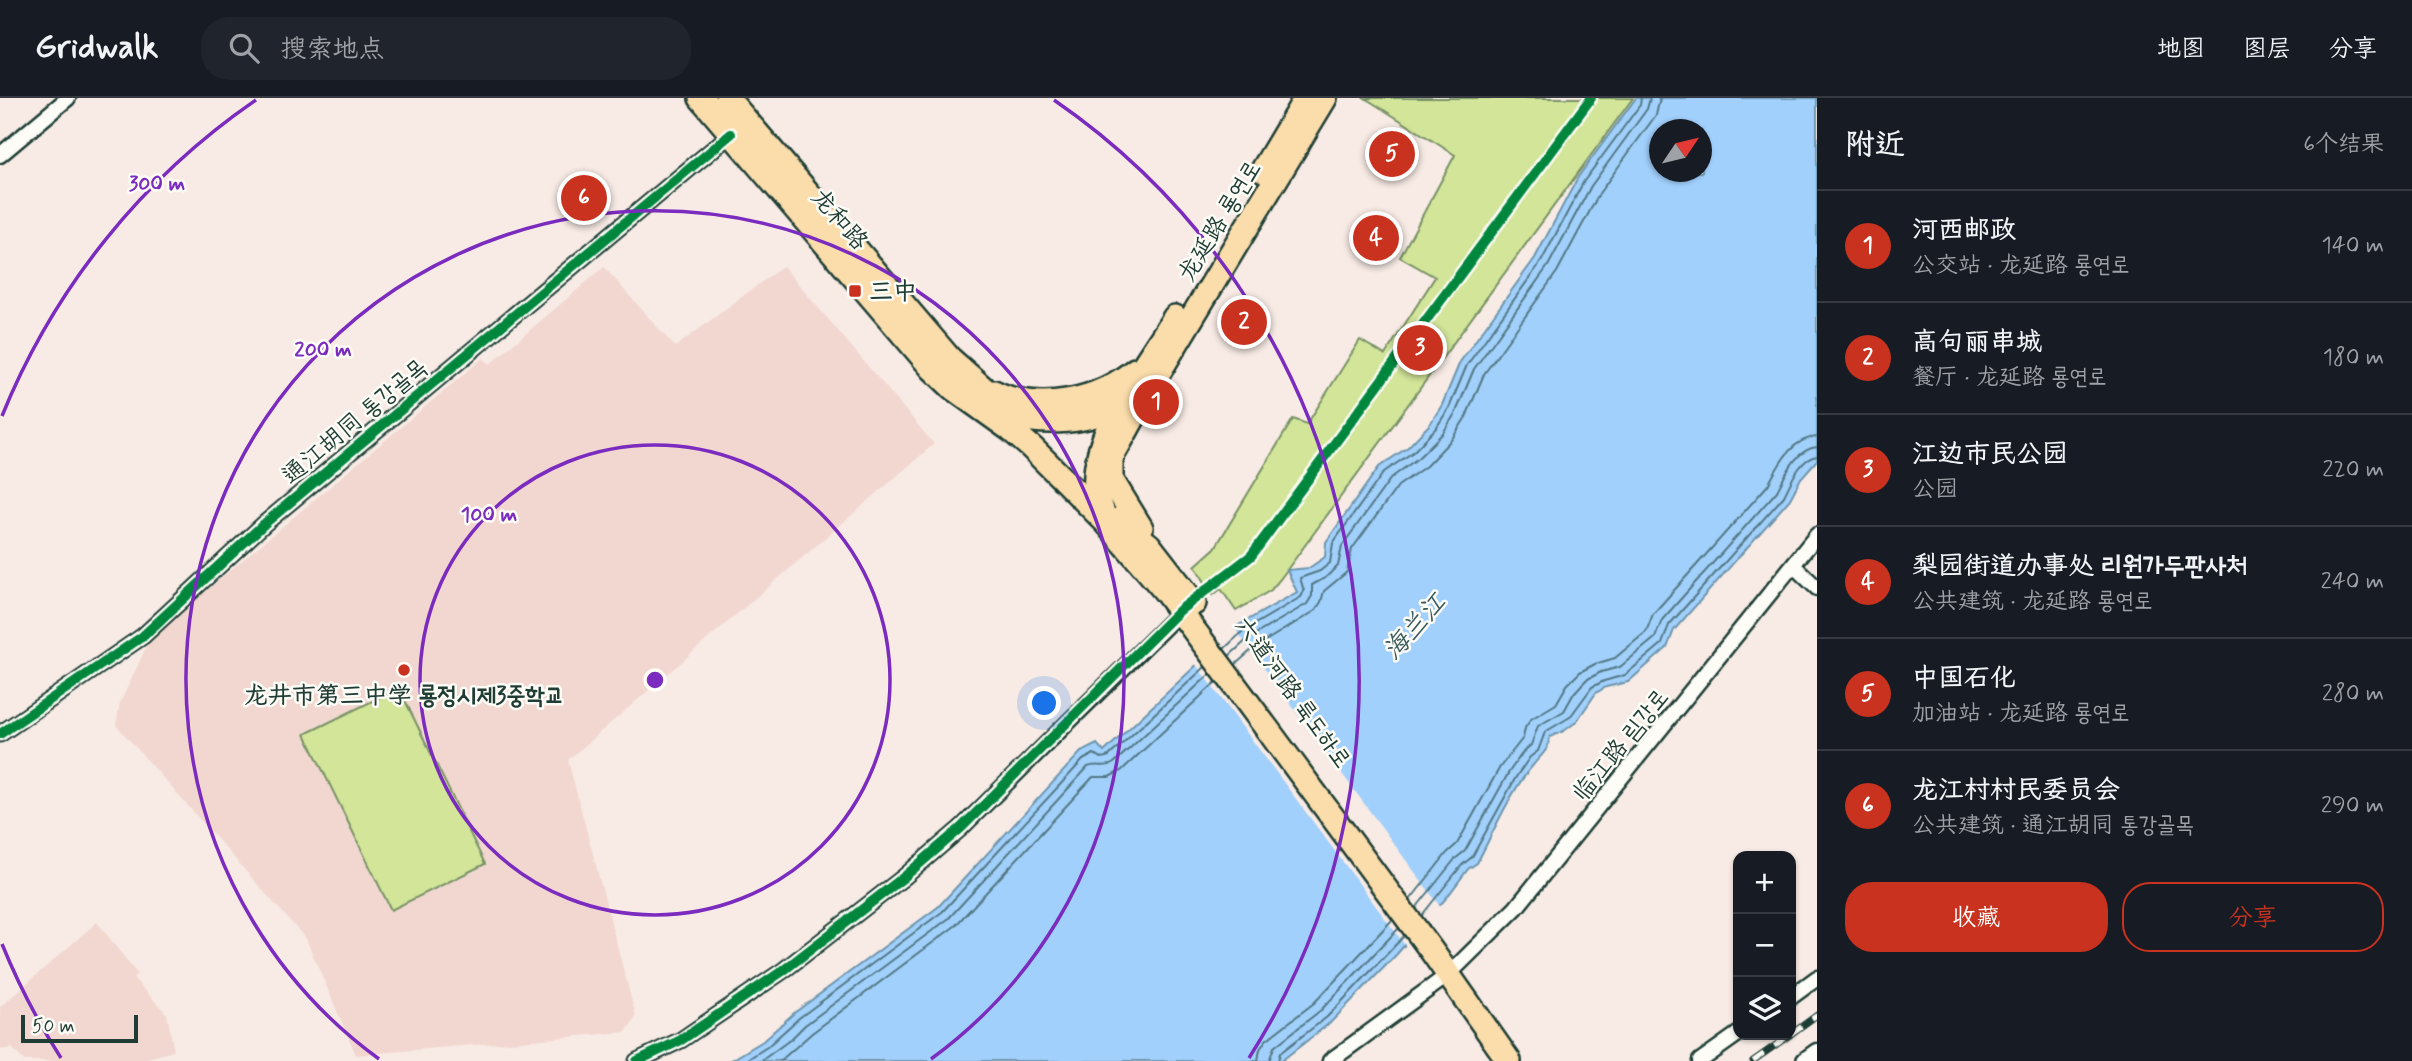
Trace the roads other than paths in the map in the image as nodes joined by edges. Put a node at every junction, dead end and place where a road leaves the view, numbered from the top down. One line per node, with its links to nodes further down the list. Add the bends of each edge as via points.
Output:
1 (68, 98): 7 (street)
2 (701, 98): 6 (highway, 龙和路)
3 (727, 98): 9 (highway, 龙和路, via 950,358)
4 (1306, 98): 8 (highway, 龙延路 룡연로, via 1166,332)
5 (1325, 98): 8 (highway, 龙延路 룡연로)
6 (731, 134): 9 (highway, 龙和路, via 917,352 943,379); 19 (street, 通江胡同 통강골목, via 264,524 143,636)
7 (0, 155)
8 (1152, 366): 9 (highway, 龙延路 룡연로, via 1098,393 1069,401); 10 (highway, 龙延路 룡연로, via 1145,386); 15 (highway, 龙延路 룡연로, via 1110,470 1114,487)
9 (975, 394): 11 (highway, 龙延路 룡연로); 13 (highway, 六道河路 륙도하로)
10 (1119, 405): 11 (highway, 龙延路 룡연로, via 1063,421); 12 (highway, via 1097,462)
11 (1017, 418): 12 (highway, 六道河路 륙도하로)
12 (1096, 491): 13 (highway); 15 (highway, 六道河路 륙도하로)
13 (1106, 522): 18 (highway, 六道河路 륙도하로)
14 (1817, 535): 16 (street, 临江路 림강로)
15 (1149, 545): 18 (highway, 六道河路 륙도하로)
16 (1794, 565): 17 (street); 20 (street, 临江路 림강로, via 1543,878)
17 (1817, 588)
18 (1192, 614): 20 (highway, 六道河路 륙도하로); 25 (street, via 904,877 784,970 681,1040)
19 (0, 734)
20 (1454, 970): 26 (street, 临江路 림강로); 27 (highway, 六道河路 륙도하로); 28 (highway, 六道河路 륙도하로)
21 (1817, 978): 22 (street)
22 (1796, 993)
23 (1733, 1038): 29 (street)
24 (1817, 1053): 30 (street)
25 (637, 1061)
26 (1330, 1061)
27 (1509, 1061)
28 (1528, 1061)
29 (1700, 1061)
30 (1806, 1061)

